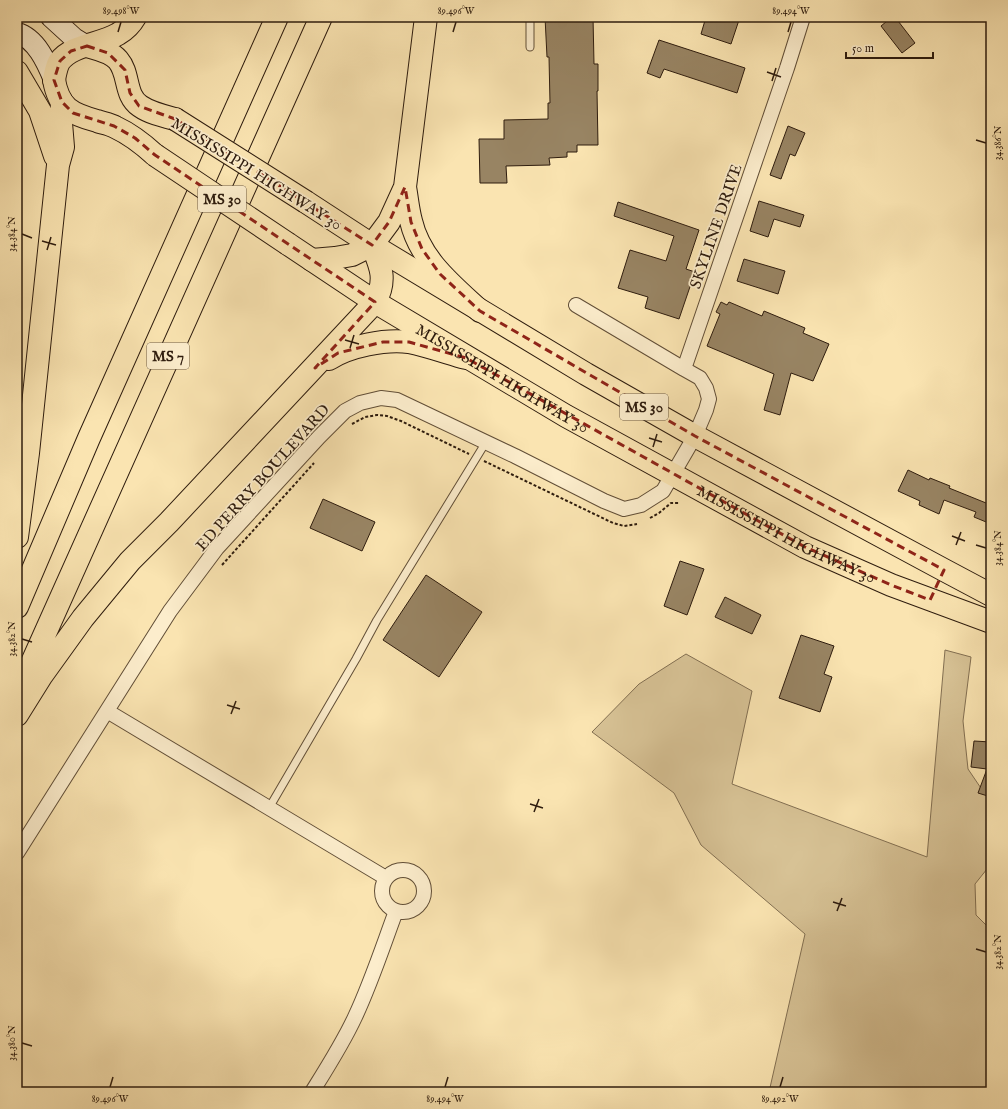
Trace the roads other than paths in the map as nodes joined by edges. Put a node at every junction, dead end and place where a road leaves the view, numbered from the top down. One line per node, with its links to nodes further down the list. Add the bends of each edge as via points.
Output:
1 (51, 17): 10 (main road)
2 (123, 17): 10 (main road)
3 (135, 17): 10 (main road, via 131,24 117,35)
4 (277, 17): 32 (main road, MS 7, via 92,431)
5 (321, 17): 34 (main road, MS 7)
6 (426, 17): 16 (main road)
7 (530, 17): 11 (lane)
8 (803, 17): 24 (street, SKYLINE DRIVE)
9 (17, 33): 13 (main road, via 32,42 47,63)
10 (80, 42): 13 (main road, via 60,60); 17 (main road, MISSISSIPPI HIGHWAY 30 / MS 30, bridge, via 117,59 125,70 130,93 139,106 175,119)
11 (530, 47)
12 (17, 72): 15 (main road, via 40,111)
13 (54, 80): 14 (main road, MISSISSIPPI HIGHWAY 30 / MS 30, via 56,92)
14 (62, 102): 15 (main road, via 63,147); 18 (main road, MISSISSIPPI HIGHWAY 30 / MS 30, bridge, via 72,113 114,126 135,138 155,155)
15 (58, 165): 28 (main road)
16 (405, 187): 17 (main road, via 389,222); 21 (main road, via 411,222 422,249 440,274)
17 (372, 245): 18 (main road, via 352,255); 19 (main road, via 381,267 383,281); 21 (main road, MISSISSIPPI HIGHWAY 30 / MS 30)
18 (312, 260): 19 (main road, MISSISSIPPI HIGHWAY 30 / MS 30)
19 (375, 302): 22 (main road, MISSISSIPPI HIGHWAY 30 / MS 30); 23 (main road)
20 (576, 305): 24 (street)
21 (480, 311): 25 (main road, MISSISSIPPI HIGHWAY 30 / MS 30)
22 (466, 358): 23 (main road, via 409,342 383,342 338,353); 27 (main road, MISSISSIPPI HIGHWAY 30 / MS 30)
23 (315, 368): 36 (main road, via 130,561 83,618)
24 (684, 368): 25 (street, via 700,378 709,399)
25 (695, 436): 27 (street, ED PERRY BOULEVARD); 29 (main road, MISSISSIPPI HIGHWAY 30 / MS 30)
26 (486, 442): 27 (street, ED PERRY BOULEVARD, via 624,509 641,505 663,491); 35 (street, ED PERRY BOULEVARD, via 397,400 381,398 360,403 345,411 217,548 170,611); 37 (lane, via 378,620)
27 (673, 476): 31 (main road, MISSISSIPPI HIGHWAY 30 / MS 30, via 805,547)
28 (17, 537)
29 (944, 570): 30 (main road, MISSISSIPPI HIGHWAY 30 / MS 30); 31 (main road)
30 (991, 595)
31 (930, 600): 33 (main road, MISSISSIPPI HIGHWAY 30 / MS 30)
32 (17, 607)
33 (991, 622)
34 (17, 696)
35 (107, 711): 37 (street); 38 (street, ED PERRY BOULEVARD)
36 (17, 715)
37 (269, 808): 39 (street)
38 (19, 858)
39 (386, 878): 40 (street, via 382,897 385,903); 40 (street, via 398,870 406,870 413,872 422,882 424,890 420,903 409,911)
40 (396, 911): 41 (street, via 355,1018)
41 (312, 1092)

